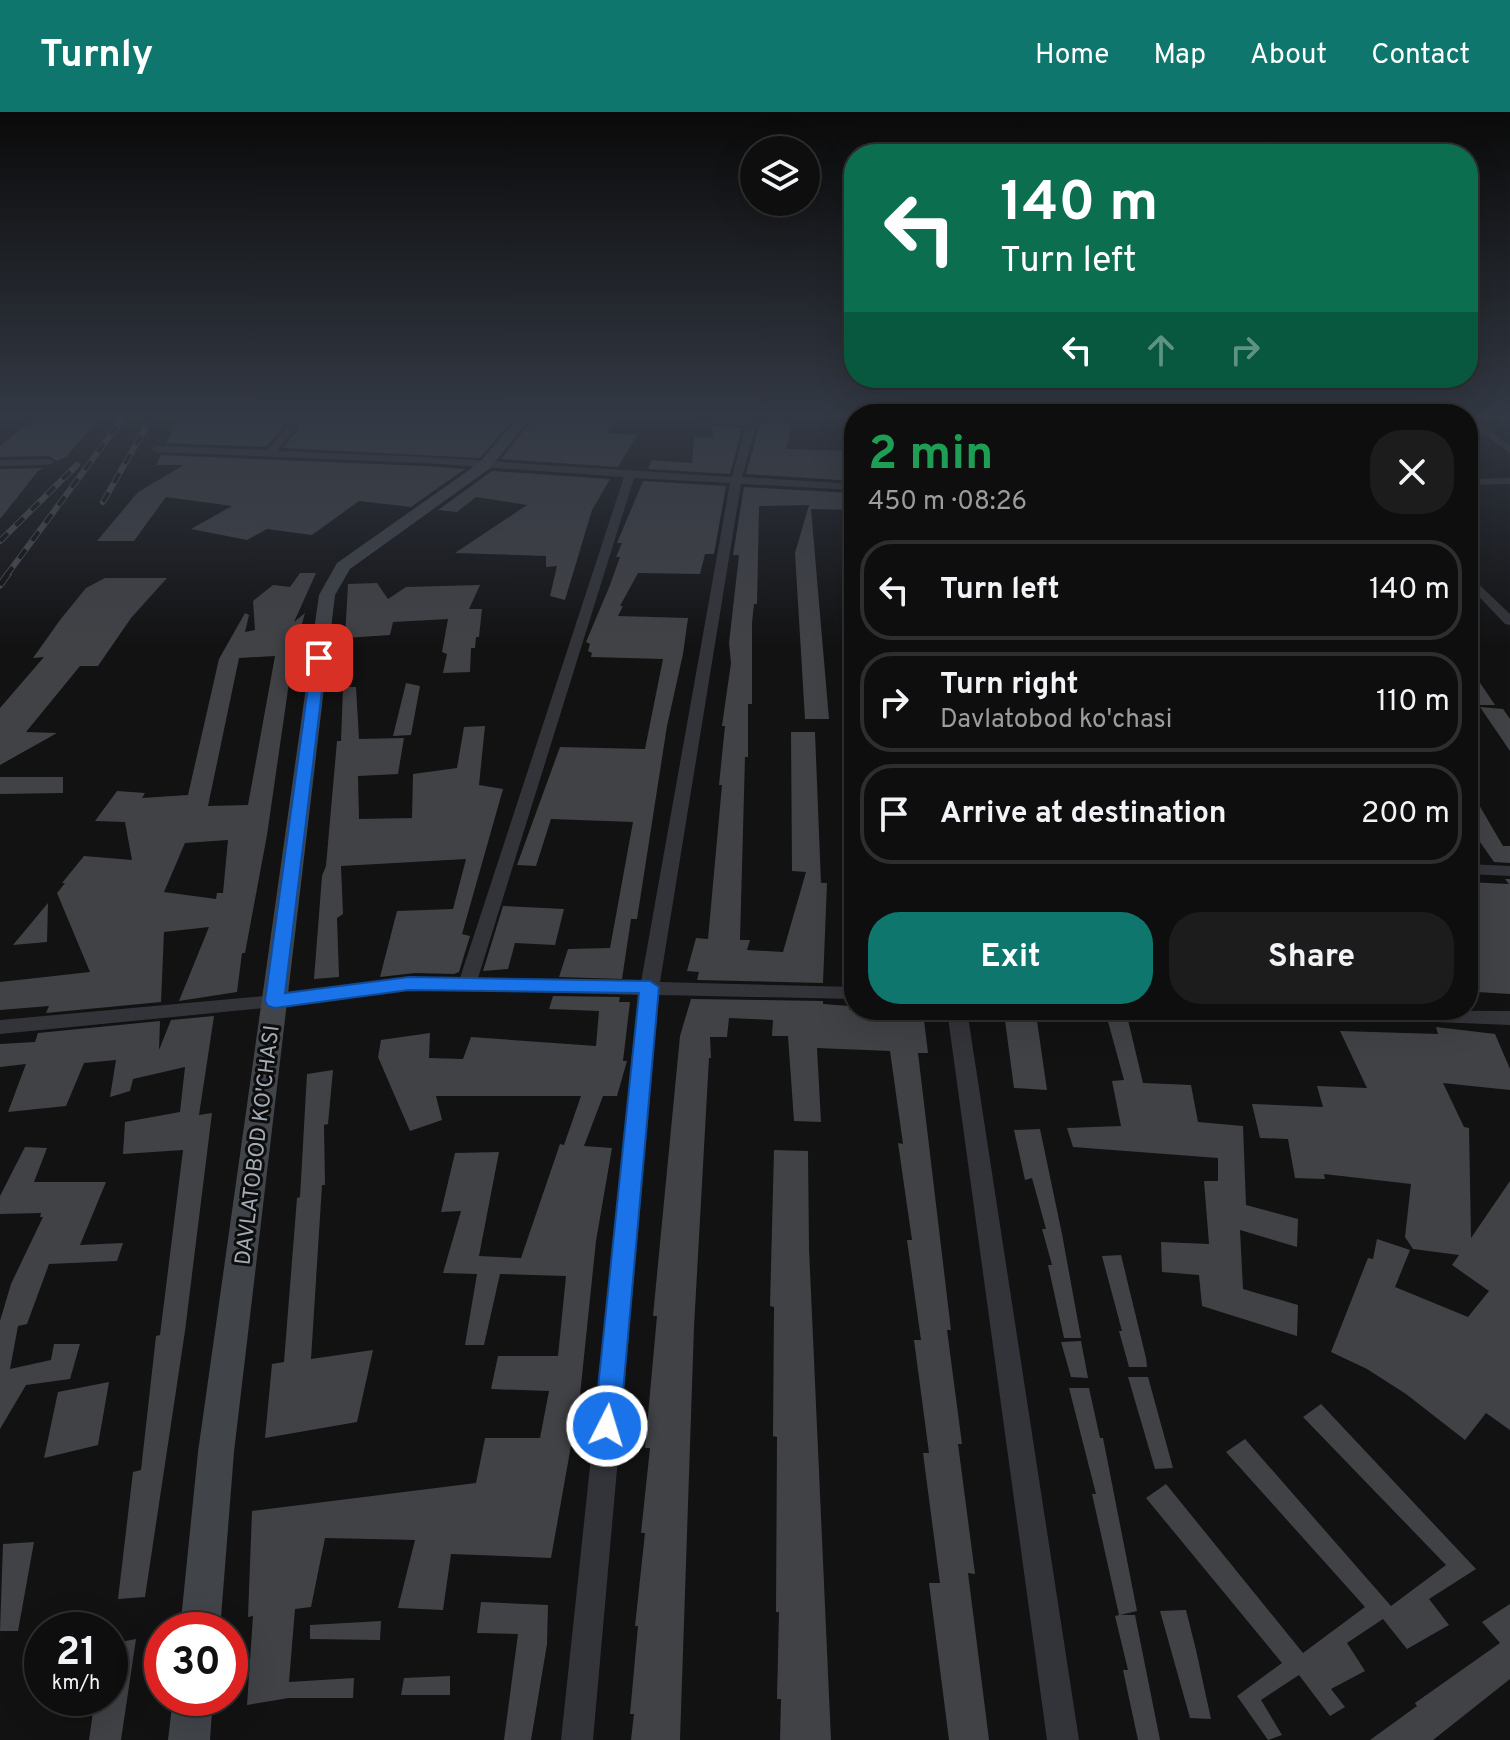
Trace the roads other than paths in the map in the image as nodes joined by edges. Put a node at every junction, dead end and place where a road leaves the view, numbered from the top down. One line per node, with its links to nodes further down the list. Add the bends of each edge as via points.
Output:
1 (445, 494): 11 (street, DAVLATOBOD KO'CHASI, via 343,566 327,595)
2 (624, 494): 8 (street)
3 (734, 494): 9 (street)
4 (1478, 589): 5 (street)
5 (1510, 621)
6 (1478, 869): 7 (street)
7 (1510, 871)
8 (467, 984): 9 (street); 11 (street, via 409,983)
9 (650, 987): 10 (street); 19 (street)
10 (844, 993)
11 (275, 1001): 15 (street); 16 (street, DAVLATOBOD KO'CHASI, via 216,1452)
12 (1478, 1017): 13 (street)
13 (1510, 1018)
14 (958, 1020): 20 (street)
15 (0, 1027)
16 (202, 1612)
17 (191, 1716): 18 (street)
18 (189, 1740)
19 (577, 1740)
20 (1063, 1740)

